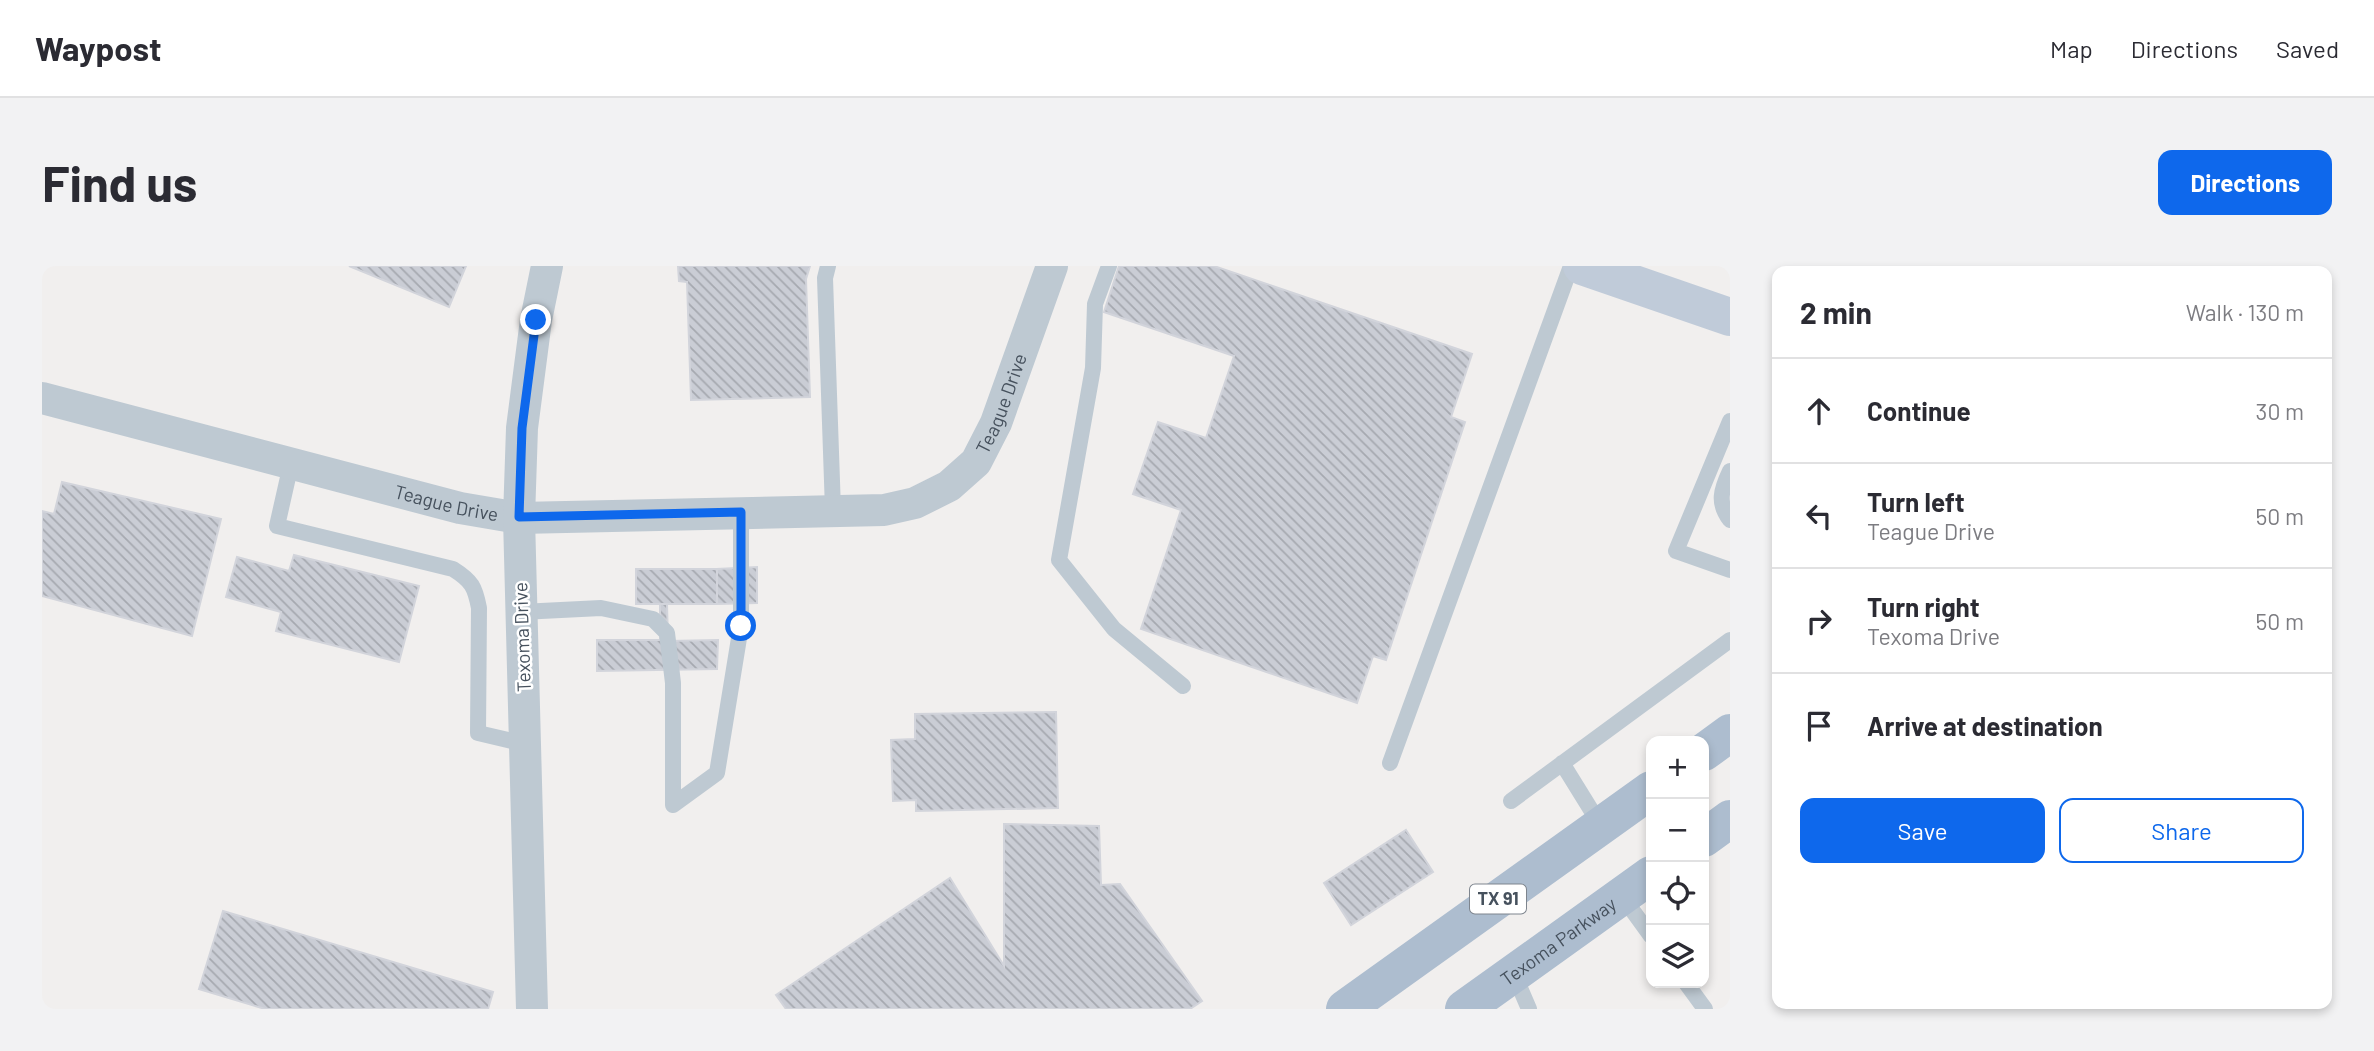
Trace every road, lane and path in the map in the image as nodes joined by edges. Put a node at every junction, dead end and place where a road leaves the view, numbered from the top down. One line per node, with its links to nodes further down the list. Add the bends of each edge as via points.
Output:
1 (547, 266): 14 (street, Texoma Drive, via 522,428)
2 (828, 266): 12 (lane)
3 (1052, 266): 12 (street, Teague Drive, via 996,423 976,462 949,486 915,503 884,510)
4 (1109, 266): 19 (lane, via 1094,304 1093,368 1059,560 1114,629)
5 (1571, 266): 23 (lane)
6 (1582, 266): 7 (main road)
7 (1730, 317)
8 (42, 398): 10 (street, Teague Drive)
9 (1730, 421): 16 (lane, via 1676,551)
10 (291, 464): 14 (street, Teague Drive, via 460,508); 21 (lane, via 277,526 453,569 466,578 475,589 479,608 478,733)
11 (1730, 471): 15 (lane, via 1720,498)
12 (833, 510): 13 (street, Teague Drive)
13 (741, 512): 14 (street, Teague Drive); 17 (lane, via 741,626 717,774 673,805 673,683 667,633 653,619 601,608)
14 (519, 517): 17 (street, Texoma Drive)
15 (1730, 520)
16 (1730, 570)
17 (521, 612): 21 (street, Texoma Drive)
18 (1730, 640): 24 (lane)
19 (1183, 686)
20 (1730, 733): 22 (main road)
21 (525, 744): 35 (street, Texoma Drive)
22 (1709, 748)
23 (1390, 763)
24 (1562, 763): 26 (lane); 28 (lane)
25 (1646, 794): 28 (main road, TX 91)
26 (1511, 801)
27 (1730, 819): 29 (main road)
28 (1601, 826): 36 (main road, TX 91)
29 (1709, 834)
30 (1637, 886): 31 (lane); 32 (main road, Texoma Parkway)
31 (1648, 925)
32 (1514, 974): 37 (main road, Texoma Parkway); 38 (lane)
33 (1689, 988): 34 (lane)
34 (1701, 1008)
35 (532, 1009)
36 (1345, 1009)
37 (1464, 1009)
38 (1529, 1009)

